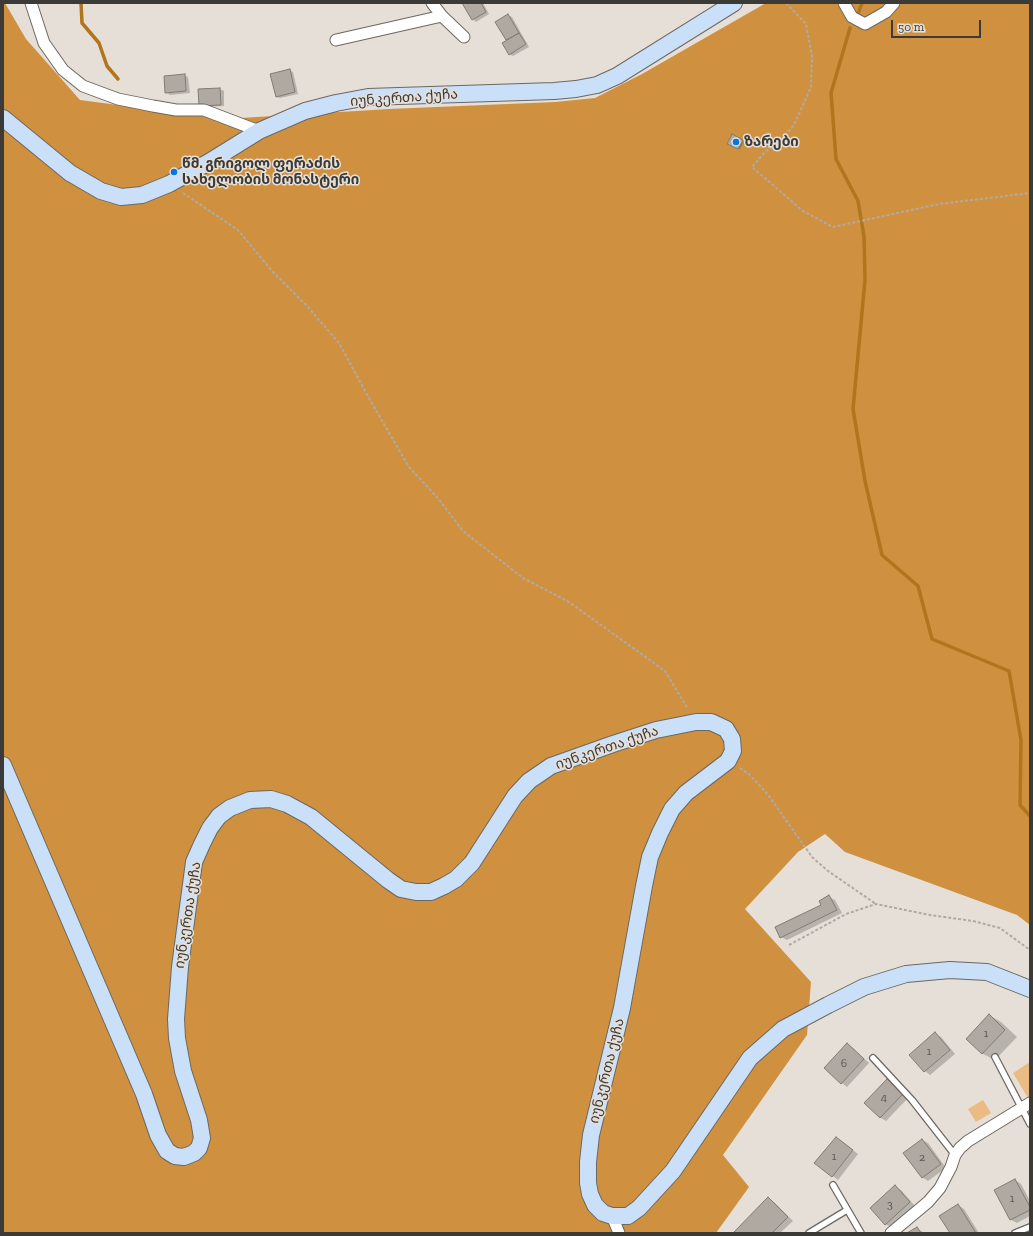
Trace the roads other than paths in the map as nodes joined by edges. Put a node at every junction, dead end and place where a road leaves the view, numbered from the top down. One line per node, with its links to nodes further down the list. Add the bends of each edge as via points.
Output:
1 (31, 3): 10 (street, via 44,43 63,70 83,86 118,99 153,106 176,110 204,110)
2 (432, 3): 6 (street)
3 (734, 3): 10 (main road, იუნკერთა ქუჩა, via 617,76 597,85 554,91 368,97 305,111)
4 (844, 3): 5 (street, via 852,17 865,24 886,12)
5 (894, 3)
6 (442, 16): 7 (street); 8 (street)
7 (464, 37)
8 (336, 40)
9 (3, 118): 10 (main road, იუნკერთა ქუჩა, via 70,173 101,191 121,197 142,195 169,184)
10 (259, 131)
11 (3, 765): 20 (main road, იუნკერთა ქუჩა, via 144,1094 158,1135 167,1151 175,1156 184,1157 199,1148 202,1138 177,1038 180,967 194,862 207,833 219,816 230,808 250,800 271,799 287,804 311,816 401,888 431,892 456,879 472,863 515,796 529,781 551,766 656,730 696,722 711,722 726,730 732,739 733,750 728,761 686,793 672,809 650,857 622,1008 591,1135 588,1162 590,1194 595,1205 603,1213)
12 (1030, 989): 20 (main road, via 987,972 950,970 906,974 864,987 828,1005 783,1030 750,1058 673,1171 639,1208 628,1216)
13 (995, 1057): 15 (lane)
14 (873, 1058): 17 (lane, via 912,1100)
15 (1026, 1105): 16 (lane); 17 (street, via 968,1141)
16 (1030, 1124)
17 (955, 1155): 25 (street, via 940,1188 928,1202)
18 (833, 1185): 19 (lane)
19 (847, 1210): 23 (lane); 24 (lane)
20 (612, 1216): 22 (street)
21 (1030, 1227): 26 (lane)
22 (619, 1233)
23 (809, 1233)
24 (861, 1233)
25 (891, 1233)
26 (1015, 1233)

